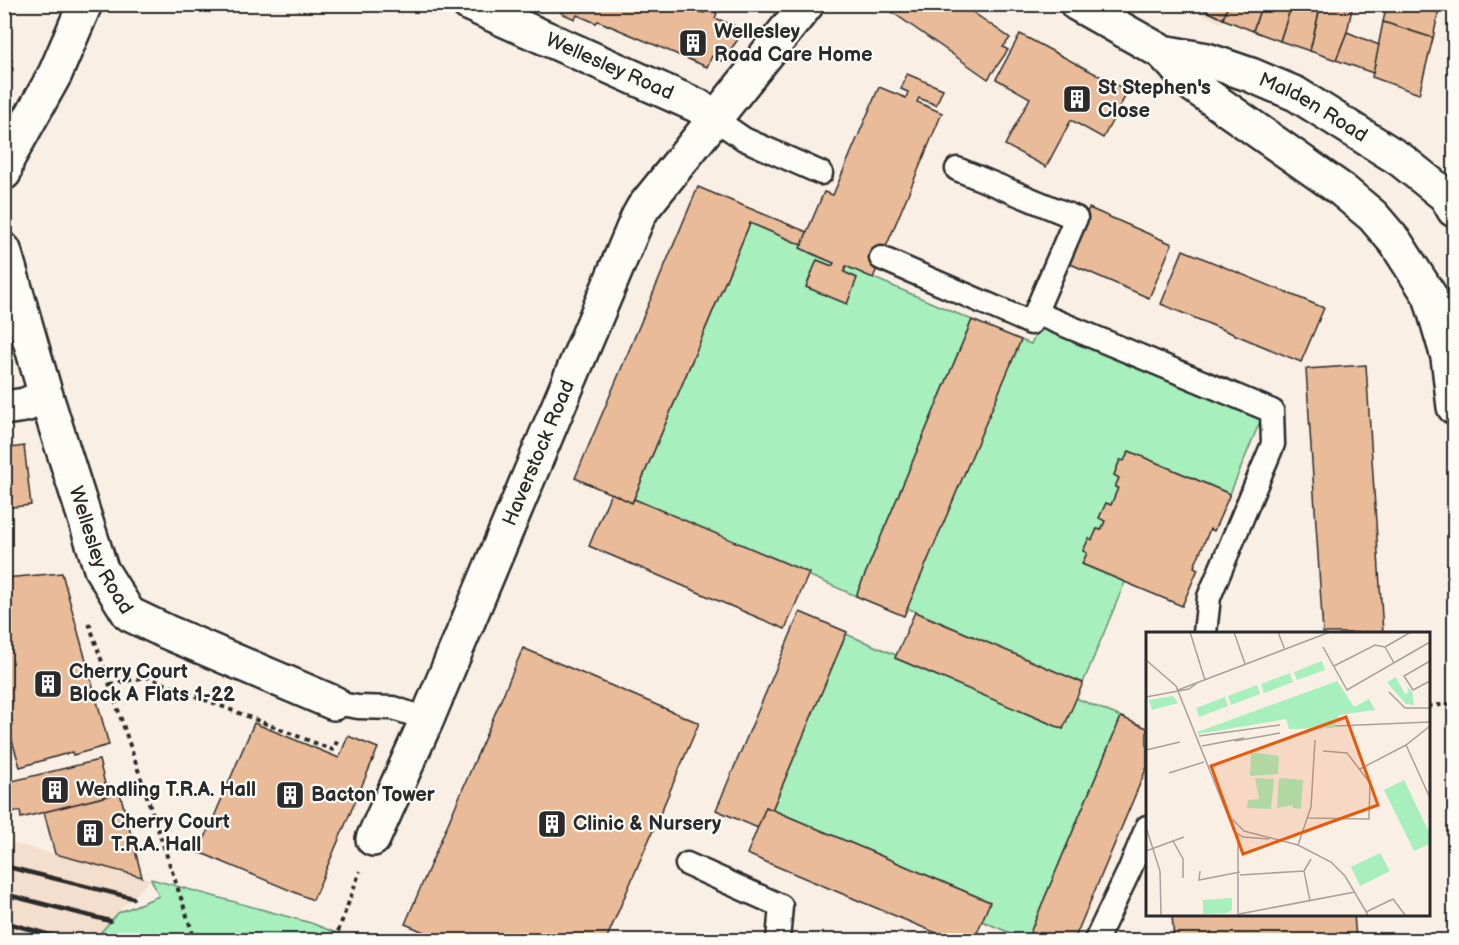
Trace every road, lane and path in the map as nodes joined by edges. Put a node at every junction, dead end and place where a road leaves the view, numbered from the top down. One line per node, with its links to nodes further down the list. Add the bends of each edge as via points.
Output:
1 (85, 4): 8 (street, via 55,74 7,160)
2 (469, 4): 6 (street, Wellesley Road, via 698,106)
3 (807, 4): 6 (street, Haverstock Road)
4 (1077, 4): 5 (street, Malden Road)
5 (1162, 52): 10 (street, Malden Road, via 1207,60 1288,90 1401,160); 15 (street, Malden Road, via 1194,86 1342,190 1373,216 1396,243 1430,296)
6 (716, 118): 9 (lane, via 744,139); 25 (street, Haverstock Road, via 635,223)
7 (957, 169): 13 (lane, via 1076,218)
8 (4, 173)
9 (821, 173)
10 (1452, 198)
11 (4, 250): 14 (street, Wellesley Road)
12 (881, 258): 13 (lane, via 1031,323)
13 (1036, 313): 20 (lane, via 1272,411 1273,444 1209,597)
14 (46, 396): 16 (street); 19 (street, Wellesley Road)
15 (1455, 407)
16 (4, 408)
17 (1455, 467): 18 (path, via 1450,473)
18 (1455, 505)
19 (101, 569): 21 (path, via 84,608); 22 (street, Wellesley Road, via 129,614)
20 (1205, 632)
21 (110, 684): 22 (path, via 147,677 333,750); 30 (path)
22 (343, 704): 25 (lane, Wellesley Road, via 393,708)
23 (1455, 704): 24 (path)
24 (1429, 706)
25 (427, 719): 27 (street, Haverstock Road)
26 (1146, 833): 28 (lane)
27 (373, 839): 31 (path)
28 (1143, 850): 33 (lane)
29 (687, 864): 32 (lane, via 781,906)
30 (195, 940)
31 (335, 940)
32 (778, 940)
33 (1096, 940)

